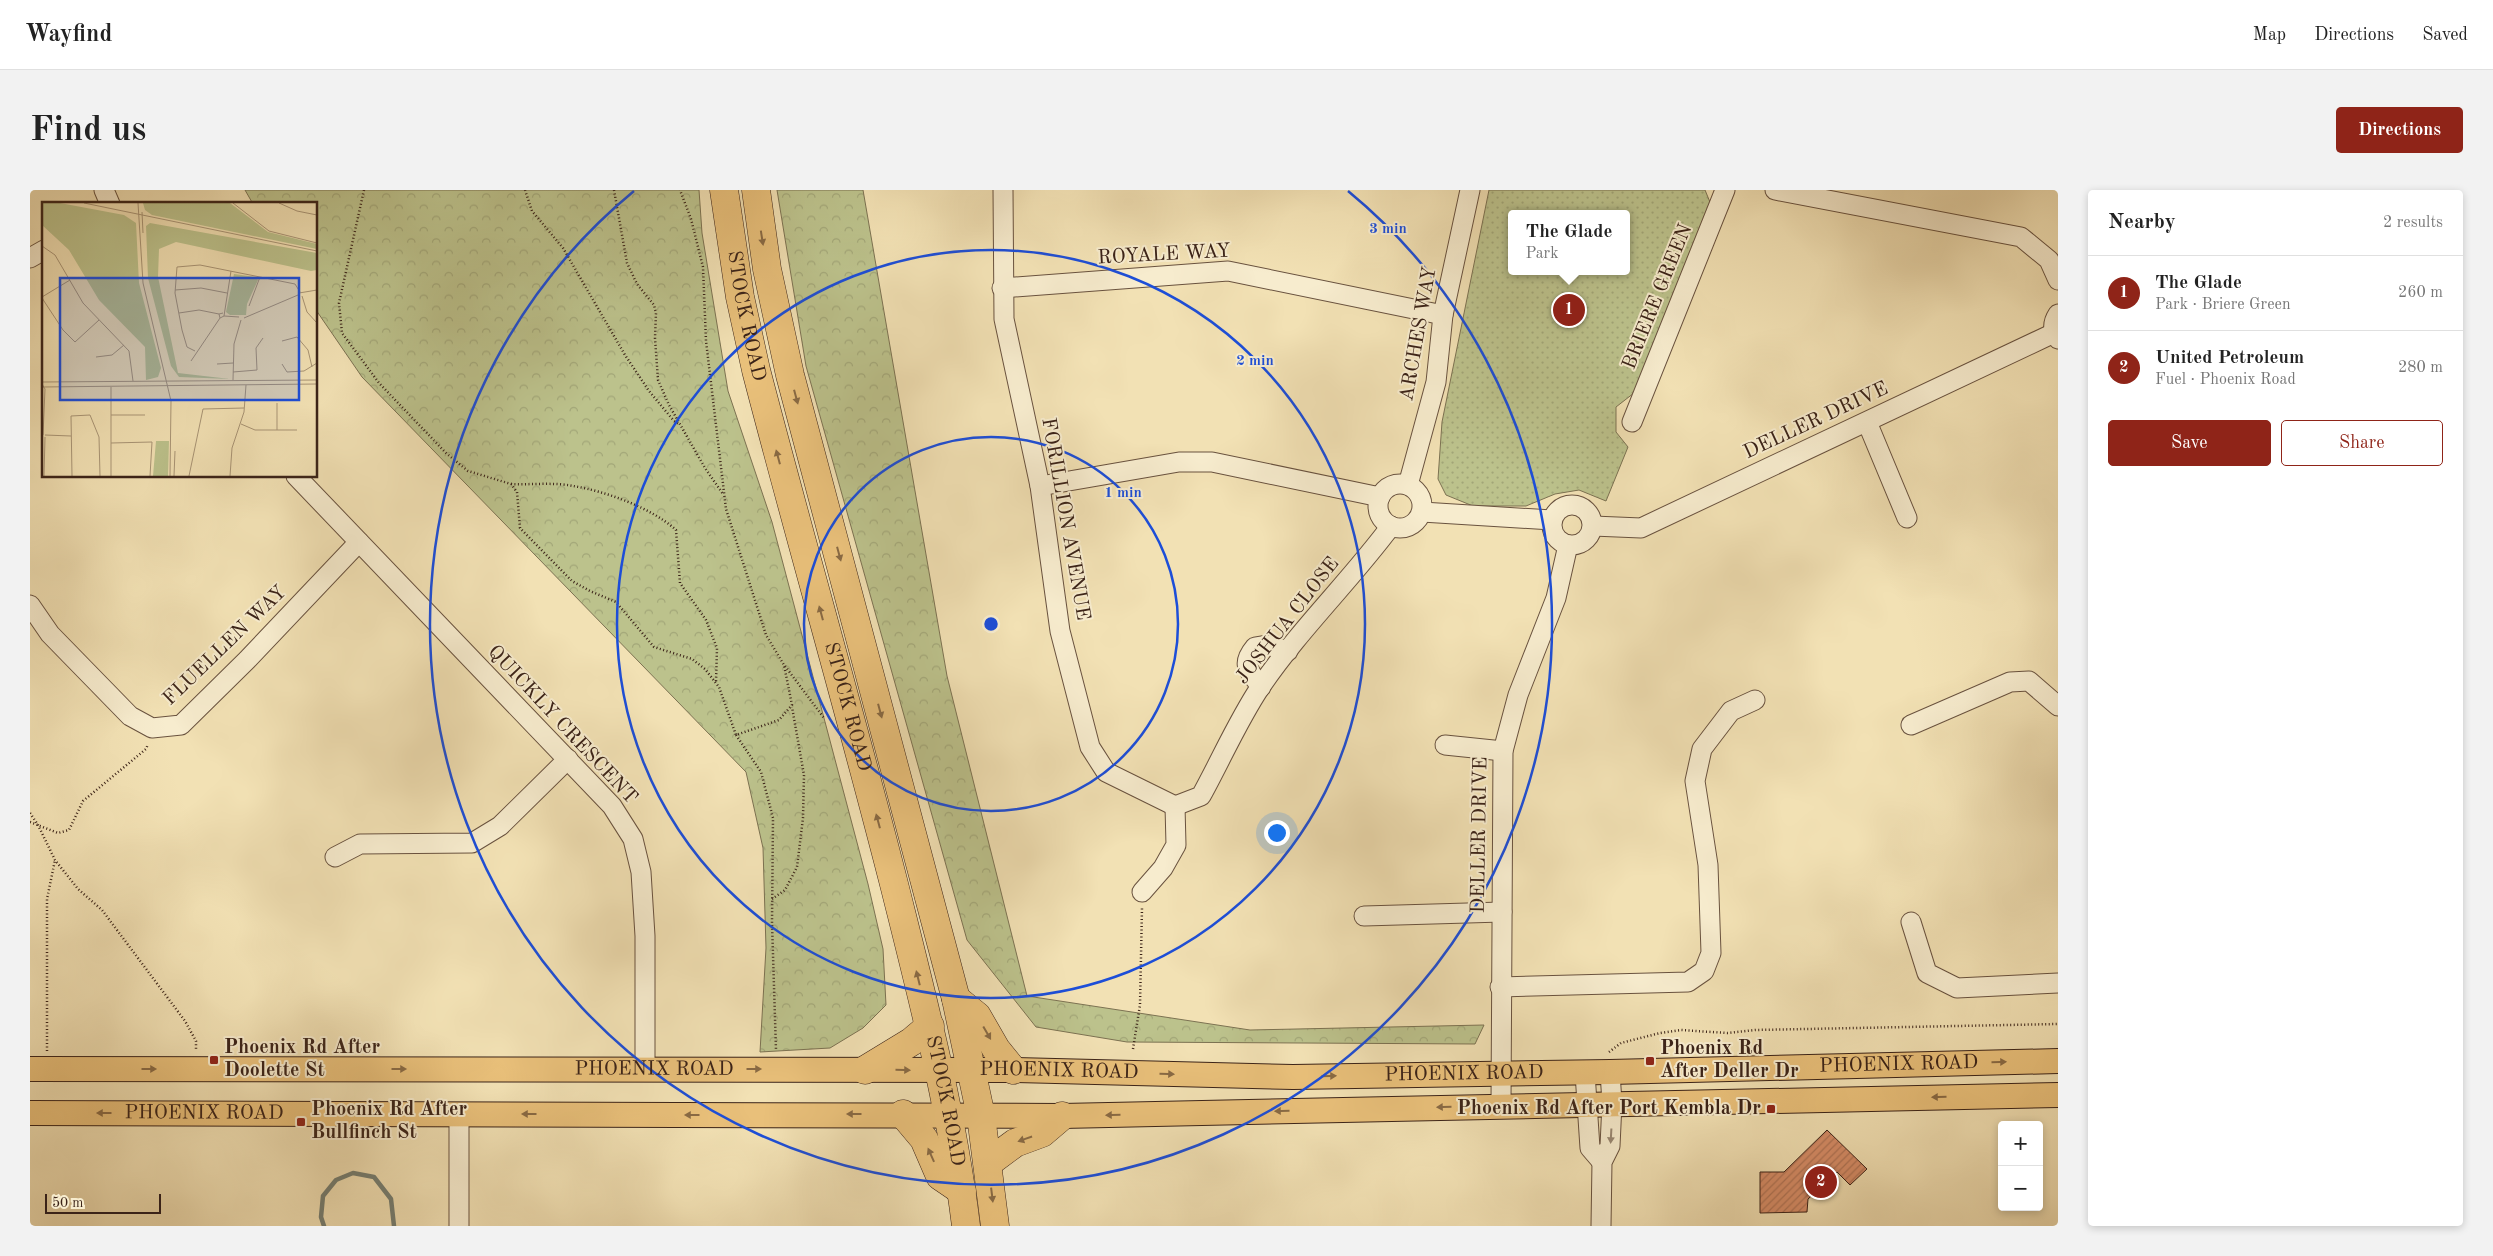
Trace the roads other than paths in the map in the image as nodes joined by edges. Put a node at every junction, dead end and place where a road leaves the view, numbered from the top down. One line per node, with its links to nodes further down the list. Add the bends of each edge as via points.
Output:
1 (104, 190): 8 (street)
2 (724, 190): 47 (highway, STOCK ROAD, one-way to 2, via 756,370 737,278)
3 (756, 190): 46 (highway, STOCK ROAD, one-way to 46, via 767,269 790,375)
4 (1003, 190): 12 (street, FORILLION AVENUE)
5 (1470, 190): 14 (street, ARCHES WAY)
6 (1725, 190): 16 (street, BRIERE GREEN)
7 (1774, 190): 11 (street, via 2020,237 2048,260)
8 (109, 202)
9 (42, 251): 10 (street)
10 (30, 258)
11 (2058, 280)
12 (1002, 288): 14 (street, ROYALE WAY, via 1228,271); 20 (street, FORILLION AVENUE, via 1004,319)
13 (2058, 314): 15 (street, via 2053,322)
14 (1443, 315): 19 (street, ARCHES WAY, via 1436,382)
15 (2056, 336): 17 (street, DELLER DRIVE)
16 (1632, 422)
17 (1866, 422): 23 (street); 26 (street, DELLER DRIVE, via 1641,528)
18 (298, 478): 27 (street, QUICKLY CRESCENT)
19 (1408, 485): 21 (street, via 1396,484); 22 (street, via 1419,493)
20 (1040, 486): 21 (street, via 1179,462 1212,462); 38 (street, FORILLION AVENUE, via 1060,631 1090,747 1106,772)
21 (1380, 497): 25 (street, via 1381,518)
22 (1422, 512): 24 (street); 25 (street, via 1407,528)
23 (1907, 518)
24 (1552, 520): 26 (street, via 1556,511 1565,505 1575,504 1588,512); 28 (street, via 1552,531 1558,540)
25 (1390, 526): 30 (street, JOSHUA CLOSE)
26 (1593, 526): 28 (street, via 1584,542)
27 (359, 542): 29 (street, FLUELLEN WAY, via 180,726 152,728 130,716 50,634); 37 (street, QUICKLY CRESCENT)
28 (1568, 545): 36 (street, DELLER DRIVE, via 1556,598 1518,695)
29 (30, 605)
30 (1288, 650): 31 (street, JOSHUA CLOSE); 31 (street, via 1267,645 1255,647 1247,656 1247,667)
31 (1261, 687): 38 (street, JOSHUA CLOSE, via 1201,796)
32 (1755, 700): 45 (street, via 1731,712 1702,749 1695,781 1708,865 1711,953 1704,971 1688,982)
33 (2058, 706): 34 (street, via 2029,681 2010,682)
34 (1911, 726)
35 (1445, 745): 36 (street)
36 (1503, 751): 41 (street, DELLER DRIVE)
37 (568, 759): 39 (street, via 500,826 472,843 360,844); 51 (street, QUICKLY CRESCENT, via 612,806 632,839 641,872 645,936)
38 (1175, 806): 40 (street, via 1176,845 1163,868)
39 (335, 857)
40 (1142, 892)
41 (1502, 912): 42 (street); 45 (street, DELLER DRIVE)
42 (1364, 916)
43 (1911, 922): 44 (street, via 1926,973 1957,988)
44 (2058, 983)
45 (1500, 987): 56 (street, DELLER DRIVE)
46 (956, 999): 53 (highway, one-way to 53, via 977,1016); 55 (highway, STOCK ROAD)
47 (930, 1026): 52 (highway, via 911,1042); 54 (highway, STOCK ROAD)
48 (2058, 1061): 50 (main road, PHOENIX ROAD, one-way to 48)
49 (39, 1063): 51 (main road, PHOENIX ROAD, one-way to 51)
50 (1609, 1063): 57 (main road, PHOENIX ROAD); 59 (street)
51 (645, 1070): 52 (main road, PHOENIX ROAD, one-way to 52)
52 (865, 1070): 54 (main road, PHOENIX ROAD, one-way to 54)
53 (1013, 1070): 55 (main road, PHOENIX ROAD); 56 (main road, PHOENIX ROAD, one-way to 56, via 1293,1077)
54 (941, 1071): 55 (main road, PHOENIX ROAD); 65 (highway, STOCK ROAD)
55 (972, 1071): 66 (highway, STOCK ROAD)
56 (1500, 1073): 57 (main road, PHOENIX ROAD); 61 (street, DELLER DRIVE)
57 (1585, 1073): 60 (street)
58 (2058, 1095): 59 (main road, PHOENIX ROAD, one-way to 59)
59 (1612, 1103): 60 (main road, PHOENIX ROAD); 68 (street, one-way to 68, via 1610,1146)
60 (1587, 1104): 61 (main road, PHOENIX ROAD); 68 (street, via 1590,1148)
61 (1501, 1105): 67 (main road, PHOENIX ROAD, one-way to 67)
62 (30, 1113): 63 (main road, PHOENIX ROAD, one-way to 62)
63 (459, 1113): 64 (main road, PHOENIX ROAD, one-way to 63); 71 (street)
64 (903, 1114): 65 (main road, PHOENIX ROAD); 70 (highway, one-way to 64, via 940,1176 924,1139)
65 (949, 1115): 66 (main road, PHOENIX ROAD); 70 (highway, STOCK ROAD)
66 (981, 1116): 67 (main road, PHOENIX ROAD); 69 (highway, STOCK ROAD)
67 (1062, 1116): 69 (highway, one-way to 69, via 1042,1133 1015,1143)
68 (1602, 1162): 74 (street)
69 (988, 1163): 73 (highway, STOCK ROAD, one-way to 73)
70 (962, 1191): 72 (highway, STOCK ROAD)
71 (458, 1226)
72 (966, 1226)
73 (995, 1226)
74 (1601, 1226)

